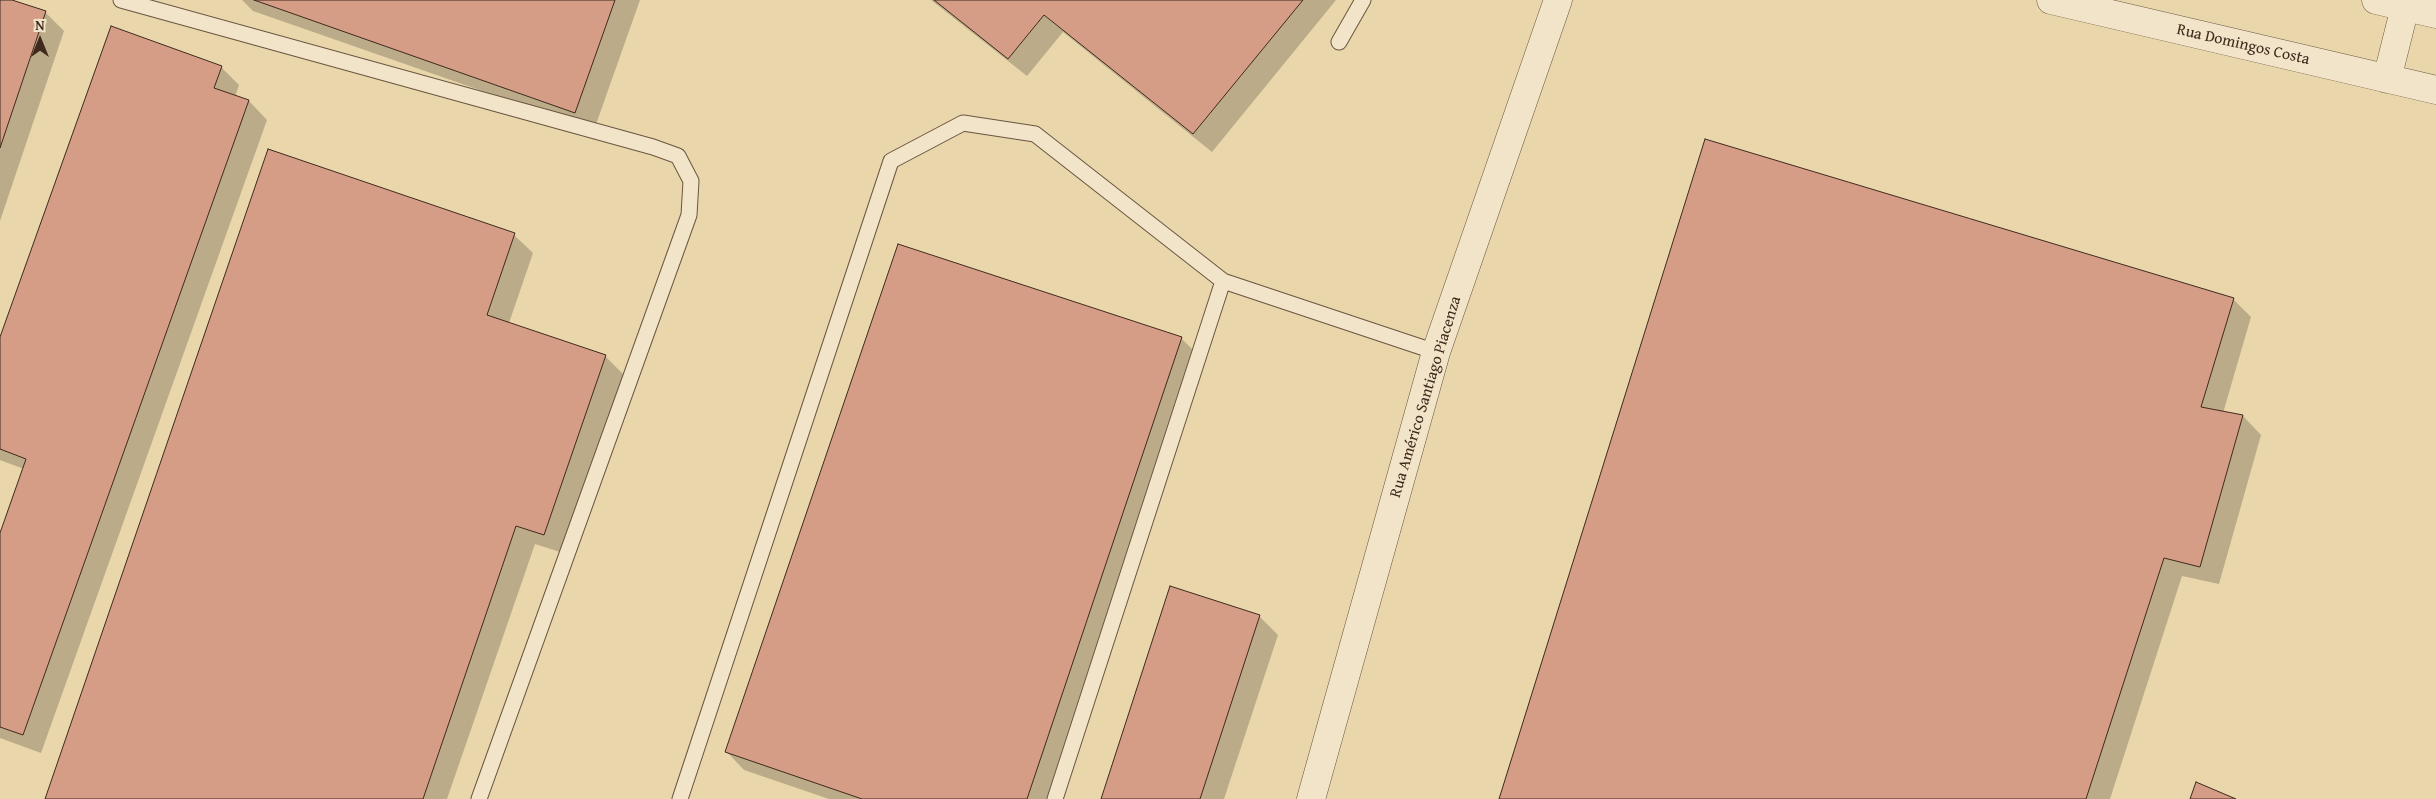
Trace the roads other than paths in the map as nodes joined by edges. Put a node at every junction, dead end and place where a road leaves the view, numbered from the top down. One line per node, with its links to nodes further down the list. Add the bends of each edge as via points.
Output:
1 (121, 0): 13 (lane, via 653,147 678,156 691,180 689,214)
2 (1363, 0): 8 (lane)
3 (1558, 0): 12 (street, Rua Américo Santiago Piacenza)
4 (2051, 0): 9 (street, Rua Domingos Costa)
5 (2376, 0): 6 (street)
6 (2405, 7): 7 (street); 9 (street)
7 (2436, 14)
8 (1339, 42)
9 (2387, 79): 10 (street, Rua Domingos Costa)
10 (2436, 90)
11 (1223, 281): 12 (lane); 14 (lane, via 1035,134 962,123 891,161); 15 (lane)
12 (1436, 352): 16 (street, Rua Américo Santiago Piacenza)
13 (479, 799)
14 (680, 799)
15 (1055, 799)
16 (1311, 799)

